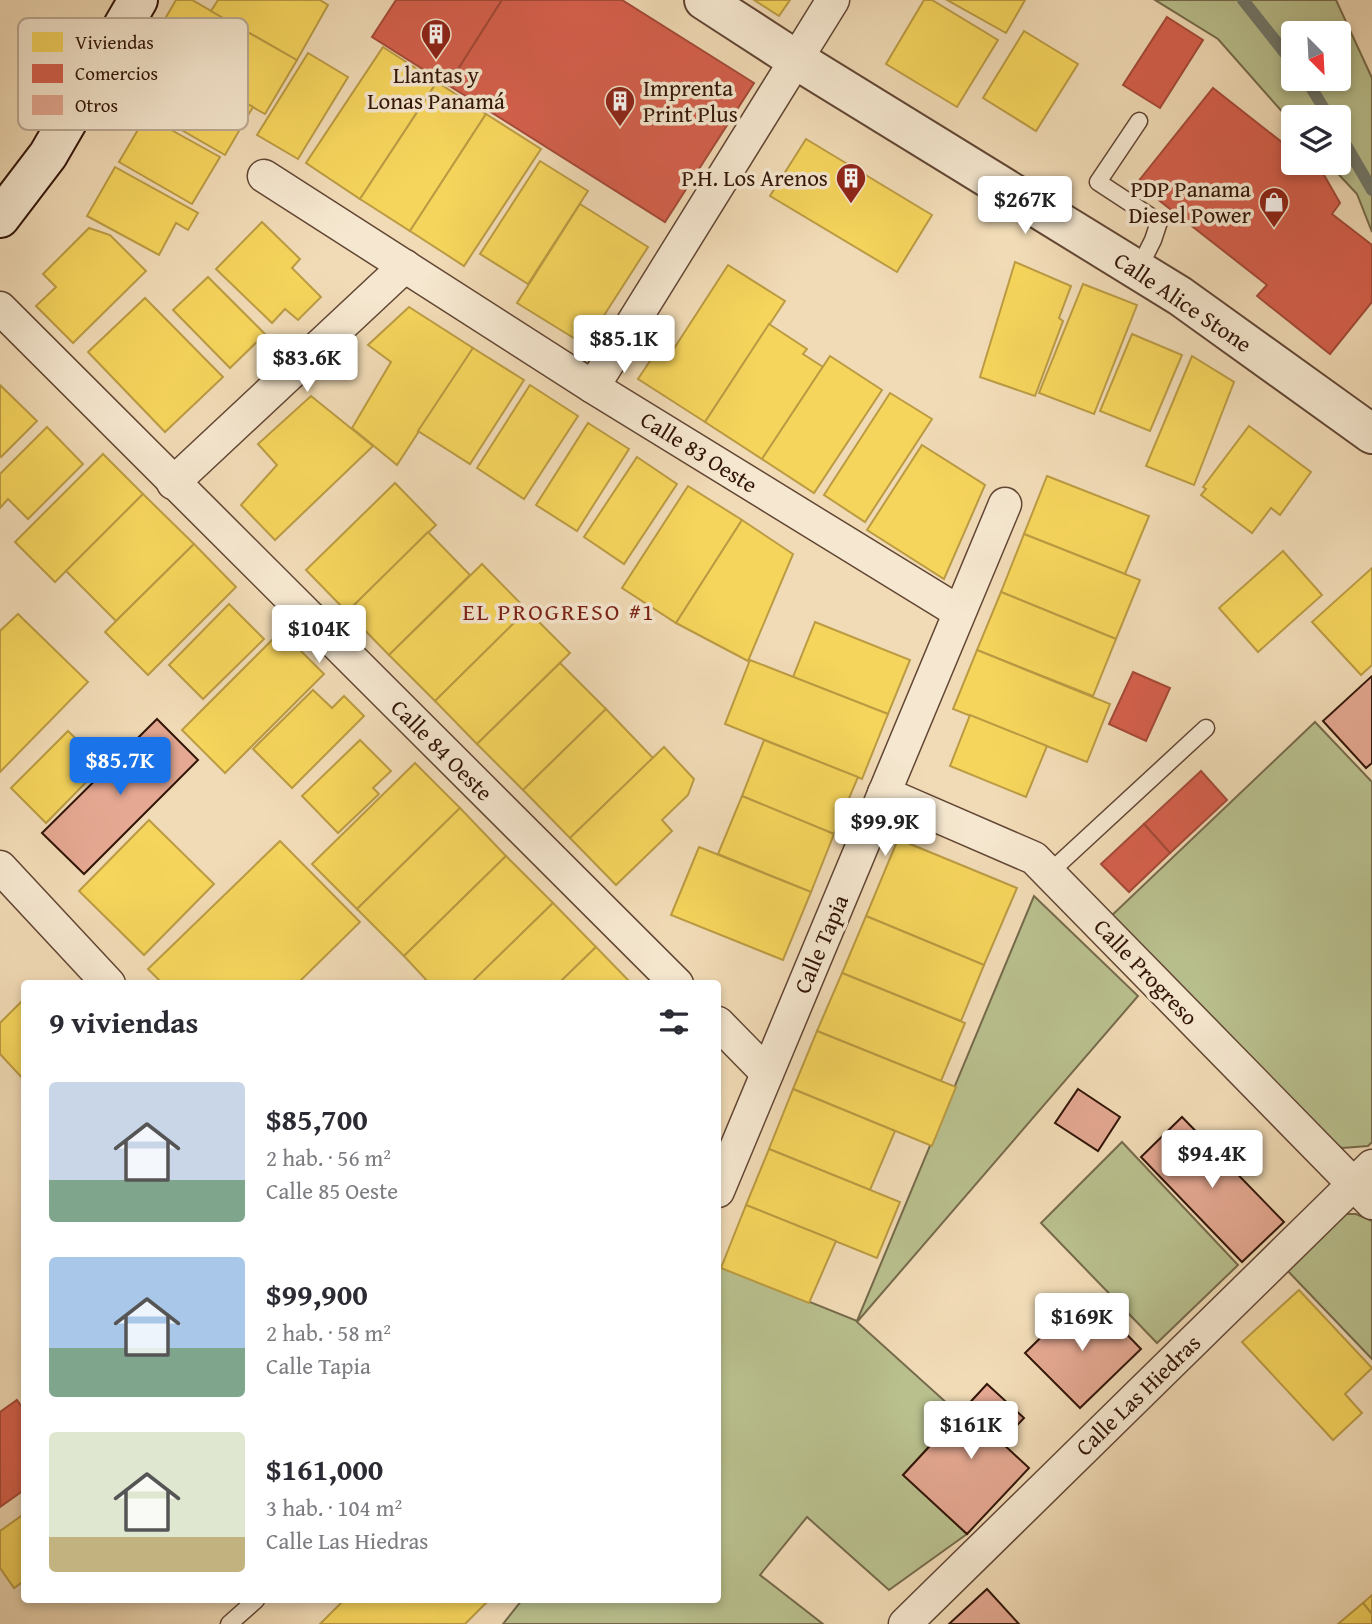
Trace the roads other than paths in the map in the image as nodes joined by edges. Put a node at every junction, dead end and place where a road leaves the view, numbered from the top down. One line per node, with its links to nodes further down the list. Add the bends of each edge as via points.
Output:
1 (138, 0): 4 (street)
2 (704, 0): 5 (street, Calle Alice Stone)
3 (833, 0): 5 (street)
4 (128, 18)
5 (795, 59): 11 (street, Calle Alice Stone); 13 (street)
6 (1139, 121): 11 (lane, via 1098,182 1159,222)
7 (63, 130): 9 (street)
8 (264, 176): 10 (street, Calle 83 Oeste)
9 (0, 218)
10 (405, 266): 13 (street, Calle 83 Oeste); 15 (street)
11 (1138, 270): 14 (street, Calle Alice Stone)
12 (0, 308): 15 (street, Calle 84 Oeste)
13 (593, 387): 17 (street, Calle 83 Oeste)
14 (1372, 434)
15 (173, 482): 23 (street, Calle 84 Oeste)
16 (1005, 503): 17 (street, Calle Tapia)
17 (959, 612): 19 (street, Calle Tapia)
18 (1206, 728): 21 (lane)
19 (884, 793): 21 (street, Calle Progreso, via 1034,858); 25 (street, Calle Tapia)
20 (0, 867): 22 (street)
21 (1049, 873): 27 (street, Calle Progreso)
22 (105, 980)
23 (673, 980)
24 (721, 1026): 25 (street)
25 (767, 1073): 26 (street, Calle Tapia)
26 (721, 1184)
27 (1366, 1184): 30 (street, Calle Las Hiedras)
28 (253, 1603): 29 (lane)
29 (229, 1624)
30 (905, 1624)

